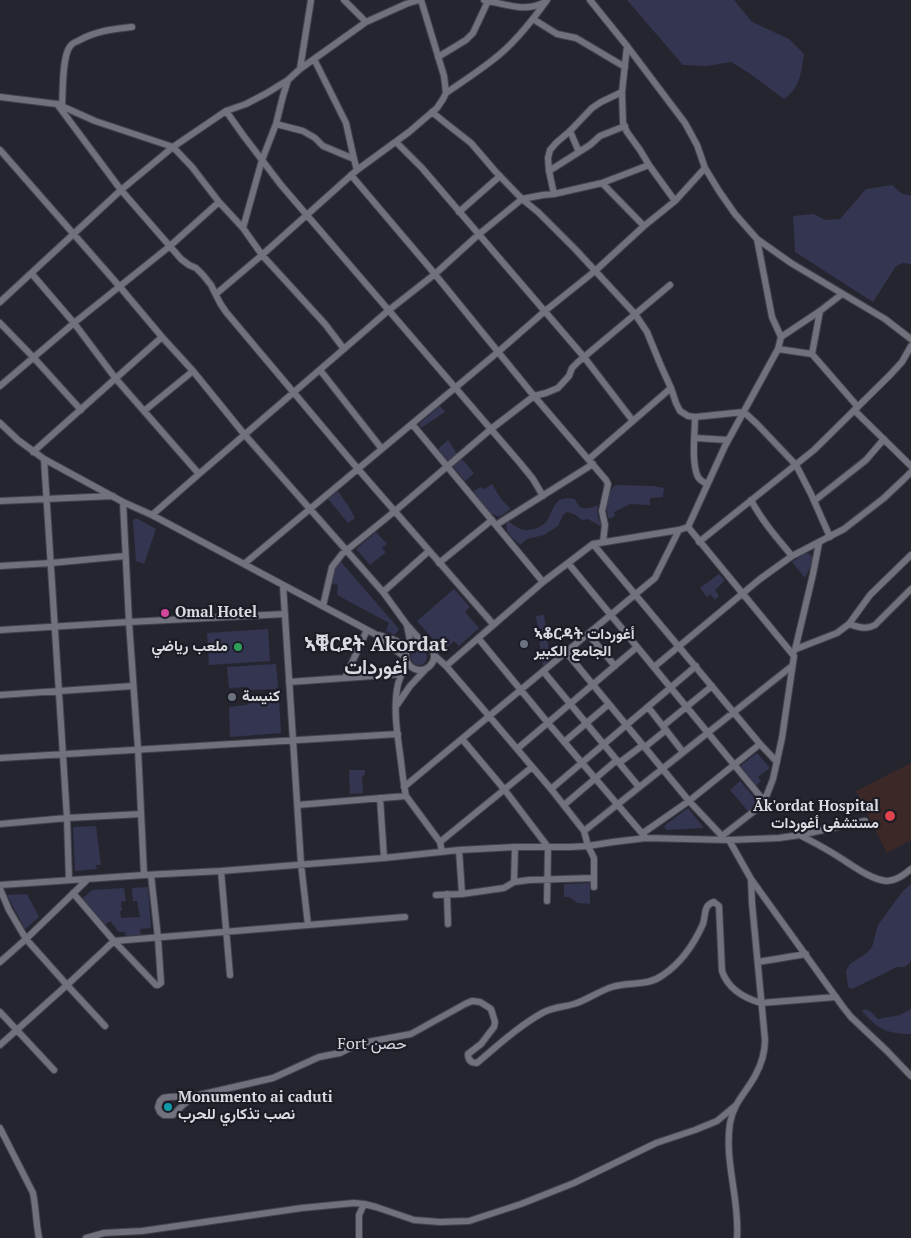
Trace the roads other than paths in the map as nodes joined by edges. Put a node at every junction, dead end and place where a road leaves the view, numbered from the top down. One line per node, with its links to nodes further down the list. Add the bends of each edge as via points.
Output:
1 (311, 0): 14 (street)
2 (344, 0): 8 (street)
3 (420, 0): 8 (street); 11 (street)
4 (486, 0): 5 (street, via 528,8); 11 (street, via 473,33)
5 (548, 0): 7 (street)
6 (590, 0): 10 (street)
7 (533, 19): 13 (street, via 557,34 576,38); 16 (street, via 495,58)
8 (366, 22): 12 (street)
9 (132, 27): 19 (street, via 90,34 68,48)
10 (627, 46): 13 (street); 32 (street, via 685,123)
11 (438, 56): 16 (street)
12 (314, 59): 14 (street); 29 (street, via 346,123)
13 (625, 67): 17 (street)
14 (300, 69): 15 (street)
15 (288, 80): 20 (street, via 246,104); 22 (street)
16 (446, 92): 21 (street)
17 (622, 92): 23 (street); 24 (street, via 592,108)
18 (0, 97): 19 (street)
19 (59, 105): 26 (street, via 95,121); 38 (street)
20 (226, 111): 26 (street); 30 (street)
21 (432, 112): 25 (street); 36 (street, via 471,143)
22 (276, 124): 29 (street, via 302,131 323,146); 30 (street)
23 (625, 126): 28 (street, via 600,136); 31 (street)
24 (570, 131): 28 (street); 34 (street, via 550,150)
25 (396, 142): 33 (street); 43 (street)
26 (173, 147): 38 (street); 42 (street)
27 (0, 150): 47 (street)
28 (579, 152): 34 (street)
29 (354, 159): 33 (street)
30 (262, 160): 44 (street); 46 (street)
31 (649, 165): 37 (street); 41 (street)
32 (705, 168): 41 (street); 49 (street, via 734,214)
33 (357, 170): 35 (street)
34 (549, 171): 39 (street)
35 (351, 175): 44 (street); 54 (street)
36 (500, 176): 40 (street); 43 (street)
37 (602, 183): 39 (street); 45 (street)
38 (121, 190): 47 (street); 50 (street)
39 (554, 194): 40 (street)
40 (522, 199): 48 (street); 52 (street)
41 (675, 201): 45 (street)
42 (219, 202): 46 (street); 50 (street)
43 (459, 212): 48 (street)
44 (307, 215): 51 (street); 60 (street)
45 (644, 226): 52 (street)
46 (243, 228): 51 (street)
47 (74, 235): 53 (street); 56 (street)
48 (478, 235): 54 (street); 61 (street)
49 (757, 239): 58 (street); 67 (street, via 772,317)
50 (170, 246): 56 (street); 57 (street, via 188,265 201,272)
51 (262, 255): 57 (street); 70 (street)
52 (595, 271): 61 (street); 63 (street)
53 (32, 274): 59 (street); 65 (street)
54 (435, 274): 60 (street); 72 (street)
55 (670, 285): 63 (street)
56 (120, 287): 65 (street); 66 (street)
57 (216, 294): 82 (street, via 226,312)
58 (842, 294): 62 (street); 68 (street, via 885,319)
59 (0, 302)
60 (389, 310): 70 (street); 80 (street)
61 (545, 311): 72 (street); 74 (street)
62 (820, 311): 67 (street); 73 (street)
63 (635, 314): 74 (street); 81 (street, via 647,332)
64 (0, 323): 75 (street)
65 (74, 323): 75 (street); 78 (street)
66 (162, 337): 77 (street); 78 (street)
67 (781, 337): 71 (street)
68 (911, 339)
69 (911, 346): 84 (street, via 902,362)
70 (344, 349): 76 (street)
71 (778, 349): 73 (street); 87 (street)
72 (498, 352): 80 (street); 83 (street)
73 (812, 354): 84 (street)
74 (584, 357): 83 (street, via 558,388); 89 (street)
75 (34, 358): 79 (street); 85 (street)
76 (320, 370): 82 (street); 99 (street)
77 (193, 371): 86 (street); 94 (street)
78 (116, 379): 85 (street); 86 (street)
79 (0, 386)
80 (455, 388): 91 (street); 92 (street)
81 (671, 388): 88 (street, via 680,412); 89 (street)
82 (293, 392): 94 (street); 106 (street)
83 (534, 396): 92 (street); 102 (street)
84 (856, 408): 96 (street); 103 (street)
85 (81, 410): 100 (street)
86 (144, 411): 108 (street)
87 (744, 412): 88 (street); 98 (street); 103 (street)
88 (695, 417): 95 (street)
89 (633, 421): 102 (street)
90 (0, 423): 97 (street)
91 (412, 424): 99 (street); 105 (street)
92 (490, 429): 105 (street); 111 (street, via 533,479)
93 (0, 430): 97 (street)
94 (244, 434): 108 (street); 117 (street)
95 (695, 438): 98 (street); 109 (street, via 697,476)
96 (884, 439): 104 (street); 115 (street, via 866,460)
97 (18, 440): 100 (street)
98 (728, 440): 109 (street)
99 (382, 449): 106 (street)
100 (33, 452): 101 (street)
101 (44, 459): 110 (street); 112 (street)
102 (591, 462): 111 (street); 124 (street, via 608,484 602,511 605,525)
103 (796, 465): 113 (street); 115 (street)
104 (911, 466)
105 (446, 467): 118 (street); 120 (street)
106 (358, 469): 117 (street); 118 (street)
107 (911, 472): 123 (street, via 884,498)
108 (198, 474): 119 (street)
109 (707, 484): 121 (street)
110 (114, 496): 112 (street); 116 (street)
111 (543, 496): 120 (street)
112 (47, 499): 114 (street); 133 (street)
113 (751, 500): 125 (street); 132 (street, via 772,533)
114 (0, 501)
115 (814, 501): 123 (street)
116 (123, 502): 119 (street); 131 (street)
117 (310, 508): 128 (street); 136 (street)
118 (395, 512): 128 (street); 129 (street)
119 (152, 515): 136 (street)
120 (494, 522): 134 (street); 138 (street)
121 (688, 527): 122 (street); 125 (street)
122 (679, 530): 124 (street); 143 (street, via 655,578)
123 (830, 537): 126 (street)
124 (603, 542): 127 (street)
125 (699, 542): 142 (street)
126 (818, 543): 132 (street); 162 (street)
127 (593, 544): 135 (street); 143 (street)
128 (347, 550): 141 (street); 144 (street, via 332,567)
129 (429, 551): 134 (street); 141 (street)
130 (911, 554): 149 (street, via 870,594)
131 (126, 556): 133 (street); 147 (street)
132 (792, 556): 142 (street)
133 (51, 563): 137 (street); 151 (street)
134 (439, 563): 148 (street)
135 (568, 563): 138 (street); 146 (street)
136 (244, 564): 139 (street)
137 (0, 566)
138 (544, 582): 148 (street)
139 (284, 585): 144 (street); 145 (street)
140 (911, 589): 149 (street, via 875,626)
141 (383, 592): 150 (street)
142 (742, 594): 159 (street); 162 (street)
143 (636, 595): 146 (street); 159 (street)
144 (323, 606): 153 (street)
145 (285, 614): 147 (street); 174 (street)
146 (611, 616): 155 (street); 160 (street)
147 (129, 622): 151 (street); 176 (street)
148 (493, 624): 156 (street)
149 (849, 624): 162 (street)
150 (407, 625): 157 (street); 158 (street)
151 (55, 627): 152 (street); 180 (street)
152 (0, 630)
153 (367, 630): 154 (street); 173 (street)
154 (375, 634): 158 (street); 164 (street)
155 (588, 634): 161 (street); 166 (street)
156 (478, 638): 165 (street); 179 (street)
157 (423, 643): 158 (street); 163 (street)
158 (410, 646): 164 (street)
159 (679, 646): 167 (street); 169 (street)
160 (637, 647): 166 (street); 169 (street)
161 (566, 652): 171 (street); 175 (street)
162 (795, 653): 168 (street)
163 (434, 655): 165 (street); 170 (street)
164 (406, 660): 170 (street, via 412,669); 172 (street)
165 (446, 666): 188 (street)
166 (615, 666): 175 (street)
167 (696, 666): 177 (street); 178 (street)
168 (792, 666): 187 (street); 208 (street)
169 (654, 667): 178 (street)
170 (426, 670): 184 (street)
171 (543, 671): 179 (street); 182 (street)
172 (401, 674): 173 (street); 184 (street)
173 (344, 678): 174 (street)
174 (289, 682): 196 (street)
175 (593, 685): 182 (street); 183 (street)
176 (133, 686): 180 (street); 201 (street)
177 (712, 686): 186 (street); 187 (street)
178 (670, 687): 185 (street); 186 (street)
179 (521, 690): 188 (street); 189 (street)
180 (59, 691): 181 (street); 204 (street)
181 (0, 695)
182 (570, 704): 189 (street); 190 (street)
183 (609, 704): 190 (street); 191 (street)
184 (396, 706): 194 (street)
185 (648, 706): 191 (street); 192 (street)
186 (686, 706): 192 (street); 193 (street)
187 (734, 712): 193 (street); 199 (street)
188 (489, 716): 195 (street); 202 (street)
189 (548, 723): 197 (street); 202 (street)
190 (586, 723): 197 (street); 198 (street)
191 (626, 725): 198 (street); 200 (street)
192 (664, 728): 200 (street); 203 (street)
193 (708, 733): 203 (street); 209 (street)
194 (398, 734): 196 (street); 213 (street)
195 (462, 739): 213 (street); 215 (street)
196 (293, 740): 201 (street); 222 (street)
197 (564, 742): 207 (street)
198 (603, 744): 206 (street); 207 (street)
199 (760, 744): 208 (street); 209 (street)
200 (644, 746): 206 (street); 211 (street)
201 (138, 749): 204 (street); 224 (street)
202 (517, 750): 210 (street)
203 (683, 752): 211 (street)
204 (63, 754): 205 (street); 225 (street)
205 (0, 758)
206 (618, 761): 212 (street); 214 (street)
207 (581, 762): 212 (street); 216 (street)
208 (777, 762): 220 (street)
209 (734, 764): 219 (street); 220 (street)
210 (532, 767): 215 (street); 216 (street)
211 (662, 768): 214 (street); 219 (street)
212 (596, 778): 221 (street); 223 (street)
213 (404, 787): 217 (street)
214 (638, 787): 221 (street)
215 (504, 789): 233 (street); 236 (street)
216 (551, 789): 223 (street)
217 (406, 796): 218 (street); 233 (street)
218 (380, 798): 222 (street); 239 (street)
219 (689, 801): 229 (street); 231 (street)
220 (764, 801): 231 (street)
221 (617, 804): 228 (street); 229 (street)
222 (297, 805): 240 (street)
223 (564, 805): 228 (street)
224 (141, 814): 225 (street); 243 (street)
225 (67, 818): 227 (street); 247 (street)
226 (864, 821): 230 (street)
227 (0, 824)
228 (584, 831): 234 (street)
229 (644, 835): 231 (street); 234 (street)
230 (800, 835): 232 (street); 241 (street, via 855,868 885,881 895,880)
231 (722, 838): 232 (street)
232 (729, 840): 246 (street)
233 (440, 842): 238 (street)
234 (588, 846): 236 (street); 244 (street, via 594,858)
235 (515, 847): 236 (street); 237 (street); 249 (street)
236 (548, 847): 248 (street)
237 (458, 850): 238 (street); 254 (street)
238 (442, 852): 239 (street)
239 (384, 858): 240 (street)
240 (301, 864): 242 (street); 259 (street)
241 (911, 869)
242 (221, 871): 243 (street); 260 (street)
243 (147, 875): 245 (street); 261 (street)
244 (594, 878): 248 (street); 251 (street)
245 (88, 879): 247 (street); 252 (street)
246 (752, 879): 264 (street); 266 (street)
247 (69, 880): 250 (street)
248 (547, 880): 249 (street); 256 (street)
249 (514, 882): 254 (street, via 504,888)
250 (0, 887): 262 (street)
251 (594, 887)
252 (73, 893): 262 (street); 263 (street)
253 (448, 894): 254 (street); 255 (street); 258 (street)
254 (462, 894)
255 (436, 895)
256 (546, 901)
257 (405, 917): 259 (street)
258 (448, 924)
259 (308, 925): 260 (street)
260 (227, 931): 261 (street); 267 (street)
261 (158, 938): 263 (street); 263 (street, via 161,983 158,985)
262 (26, 939): 265 (street); 268 (street)
263 (114, 941): 268 (street)
264 (806, 954): 266 (street); 269 (street)
265 (0, 962)
266 (758, 962): 270 (street)
267 (230, 975)
268 (67, 985): 272 (street); 273 (street)
269 (836, 997): 270 (street); 276 (street)
270 (762, 1003): 277 (street, via 733,989 724,976 719,906 714,902 706,909 702,925 686,953 668,972 652,982 615,986 572,1005 545,1012 514,1032 477,1063 470,1060 468,1054 487,1038 495,1022 491,1009 472,1001 410,1034 368,1042 333,1056 319,1057 272,1078); 278 (street, via 765,1051 755,1076)
271 (0, 1012): 273 (street)
272 (105, 1026)
273 (16, 1030): 274 (street); 275 (street)
274 (0, 1045)
275 (54, 1070)
276 (911, 1076)
277 (195, 1096): 277 (street, via 172,1115 164,1115 159,1110 158,1104 163,1098)
278 (735, 1106): 280 (street, via 717,1121 656,1143 574,1183 469,1221 414,1220); 284 (street, via 729,1140 738,1219)
279 (0, 1128): 281 (street, via 33,1193)
280 (364, 1204): 282 (street, via 302,1208); 283 (street, via 359,1216)
281 (39, 1238)
282 (86, 1238)
283 (359, 1238)
284 (737, 1238)

